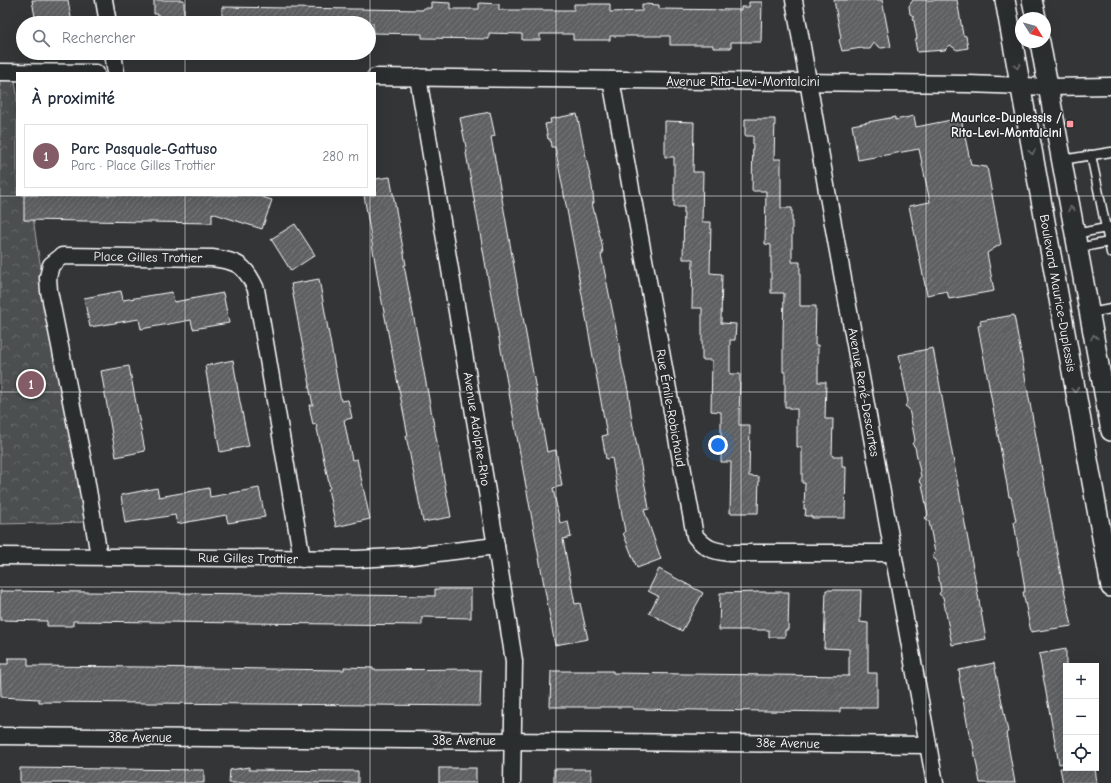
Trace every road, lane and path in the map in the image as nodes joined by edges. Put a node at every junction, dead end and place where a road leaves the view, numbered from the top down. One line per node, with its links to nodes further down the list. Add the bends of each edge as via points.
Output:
1 (104, 0): 6 (street)
2 (794, 0): 15 (street, Avenue René-Descartes)
3 (1005, 0): 16 (street, Boulevard Maurice-Duplessis, one-way to 16)
4 (1032, 0): 5 (street)
5 (1035, 12)
6 (107, 16)
7 (1041, 48): 18 (street, Boulevard Maurice-Duplessis)
8 (114, 60): 11 (street)
9 (0, 72): 10 (street)
10 (16, 72)
11 (116, 72)
12 (376, 77): 13 (street, Avenue Rita-Levi-Montalcini)
13 (418, 77): 14 (street, Avenue Rita-Levi-Montalcini); 29 (street, Avenue Adolphe-Rho)
14 (611, 80): 15 (street, Avenue Rita-Levi-Montalcini); 30 (street, Rue Émile-Robichaud, via 695,536 703,545 715,551 730,553)
15 (808, 81): 16 (street, Avenue Rita-Levi-Montalcini); 30 (street, Avenue René-Descartes)
16 (1020, 86): 18 (street, Avenue Rita-Levi-Montalcini); 34 (street, Boulevard Maurice-Duplessis, one-way to 34)
17 (1111, 86): 18 (street, Avenue Rita-Levi-Montalcini)
18 (1049, 87): 21 (street, Boulevard Maurice-Duplessis)
19 (1111, 152): 20 (lane)
20 (1091, 156): 21 (lane); 22 (lane)
21 (1062, 160): 23 (street, Boulevard Maurice-Duplessis, one-way to 21)
22 (1109, 228): 23 (lane); 24 (lane)
23 (1077, 241): 24 (lane); 27 (street, Boulevard Maurice-Duplessis)
24 (1109, 242): 25 (lane)
25 (1111, 253)
26 (1111, 309): 27 (lane)
27 (1090, 313): 28 (street, Boulevard Maurice-Duplessis, one-way to 27)
28 (1111, 431)
29 (496, 546): 33 (street, Rue Gilles Trottier, via 412,556); 36 (street, Avenue Adolphe-Rho, via 514,661)
30 (893, 553): 37 (street, Avenue René-Descartes)
31 (0, 556): 32 (street, Rue Gilles Trottier)
32 (98, 556): 33 (street, Rue Gilles Trottier); 33 (street, Place Gilles Trottier, via 84,466 49,291 48,277 51,265 62,256 212,258 240,265 250,275 256,289)
33 (302, 559)
34 (1111, 587)
35 (0, 736): 36 (street, 38e Avenue)
36 (512, 740): 37 (street, 38e Avenue); 38 (street, Avenue Adolphe-Rho)
37 (928, 745): 39 (street, Avenue René-Descartes)
38 (512, 783)
39 (935, 783)

